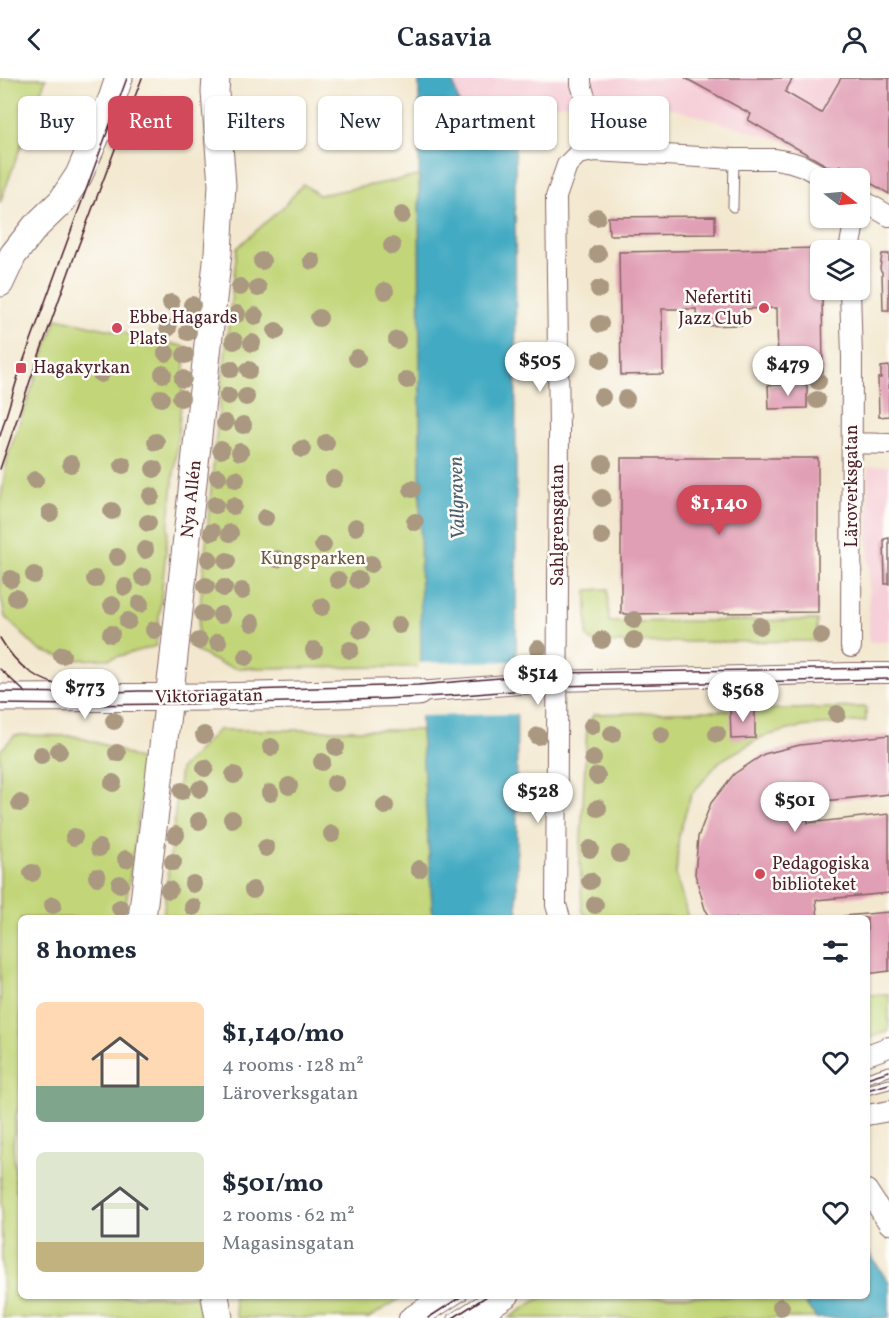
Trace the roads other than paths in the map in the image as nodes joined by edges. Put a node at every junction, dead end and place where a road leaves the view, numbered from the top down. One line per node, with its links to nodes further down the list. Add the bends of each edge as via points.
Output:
1 (119, 78): 10 (main road, via 79,175 62,201 13,255)
2 (216, 78): 19 (main road, Nya Allén, via 222,184 218,254)
3 (581, 78): 4 (street)
4 (595, 151): 5 (street); 16 (street, Sahlgrensgatan, via 578,154 567,165 556,197)
5 (734, 159): 6 (street, via 775,159); 7 (lane)
6 (810, 170)
7 (733, 207)
8 (870, 210): 9 (street)
9 (889, 216)
10 (0, 283)
11 (850, 300): 12 (street, Läroverksgatan)
12 (852, 443): 13 (street); 14 (street, Läroverksgatan)
13 (889, 444)
14 (851, 647)
15 (889, 673): 16 (street)
16 (558, 681): 17 (street); 21 (street, Sahlgrensgatan, via 555,905)
17 (418, 692): 19 (main road, Viktoriagatan)
18 (0, 698): 19 (main road, Viktoriagatan)
19 (170, 698): 20 (main road, Nya Allén)
20 (142, 915)
21 (559, 915)
22 (889, 1047): 23 (street)
23 (870, 1054)
24 (889, 1071): 25 (lane)
25 (870, 1077)
26 (889, 1084): 27 (lane)
27 (870, 1089)
28 (889, 1111): 29 (street)
29 (870, 1114)
30 (870, 1195): 31 (street)
31 (889, 1224)
32 (216, 1299): 37 (main road)
33 (438, 1299): 38 (street)
34 (457, 1299): 39 (lane)
35 (482, 1299): 40 (lane)
36 (504, 1299): 41 (street)
37 (219, 1318)
38 (409, 1318)
39 (428, 1318)
40 (453, 1318)
41 (475, 1318)

